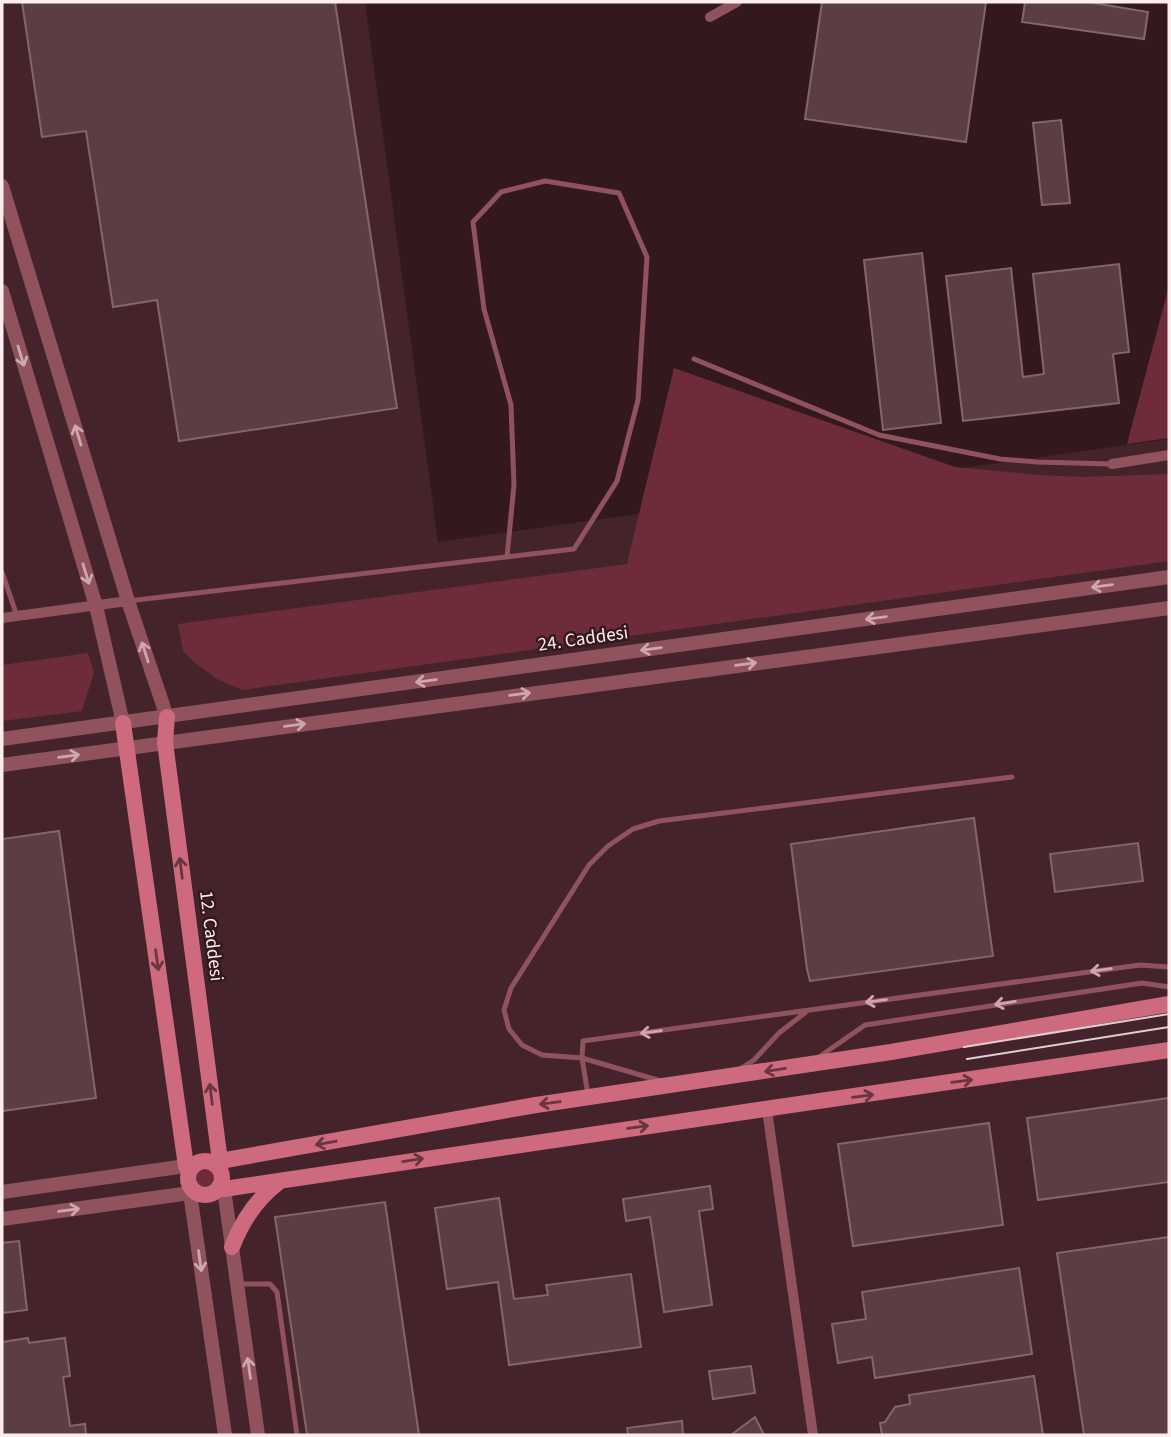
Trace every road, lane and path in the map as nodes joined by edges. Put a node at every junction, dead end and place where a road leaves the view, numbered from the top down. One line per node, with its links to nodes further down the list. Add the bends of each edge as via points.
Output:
1 (737, 2): 2 (street)
2 (709, 17)
3 (2, 186): 11 (street, one-way to 3)
4 (2, 291): 12 (street, one-way to 12)
5 (694, 359): 7 (lane, via 879,435 1000,459)
6 (1169, 455): 7 (street)
7 (1112, 464)
8 (507, 557): 8 (lane, via 574,549 617,481 638,400 647,257 618,193 545,181 501,192 473,222 484,309 511,405 514,485); 11 (lane)
9 (2, 574): 14 (lane)
10 (1169, 577): 16 (street, 24. Caddesi, one-way to 16)
11 (128, 601): 12 (street); 16 (street, one-way to 11)
12 (96, 606): 14 (street); 17 (street)
13 (1169, 608): 19 (street, one-way to 13)
14 (17, 616): 15 (street)
15 (2, 618)
16 (167, 717): 17 (street, 24. Caddesi); 19 (main road, 12. Caddesi)
17 (123, 723): 18 (street, 24. Caddesi); 20 (main road)
18 (2, 739)
19 (165, 742): 20 (street); 34 (main road, 12. Caddesi, one-way to 19)
20 (127, 748): 21 (street, one-way to 20); 35 (main road, one-way to 35)
21 (2, 765)
22 (1012, 777): 28 (lane, via 659,821 633,829 589,865 510,988 504,1010 509,1029 522,1045 542,1055)
23 (1169, 967): 26 (lane, one-way to 26, via 1140,965)
24 (1169, 987): 29 (lane, one-way to 29, via 1142,982 865,1025)
25 (1169, 1004): 29 (main road)
26 (809, 1010): 28 (lane, one-way to 28, via 583,1041); 30 (lane, via 754,1060)
27 (1169, 1050): 33 (main road, one-way to 27)
28 (582, 1058): 31 (lane); 32 (lane)
29 (808, 1065): 30 (main road, one-way to 30)
30 (725, 1077): 31 (main road)
31 (674, 1085): 32 (main road)
32 (588, 1098): 34 (main road, one-way to 34)
33 (766, 1110): 36 (main road, one-way to 33); 46 (street)
34 (218, 1163): 35 (main road, via 200,1161); 37 (main road)
35 (188, 1167): 38 (street); 39 (main road)
36 (282, 1180): 37 (main road); 41 (main road, via 252,1208)
37 (222, 1188): 39 (main road, via 210,1194); 41 (street)
38 (2, 1192)
39 (192, 1192): 40 (street, one-way to 39); 43 (street, one-way to 43)
40 (2, 1219)
41 (232, 1247): 42 (street)
42 (237, 1284): 44 (street, one-way to 42); 45 (lane, via 270,1284 277,1292)
43 (225, 1435)
44 (258, 1435)
45 (297, 1435)
46 (813, 1435)

